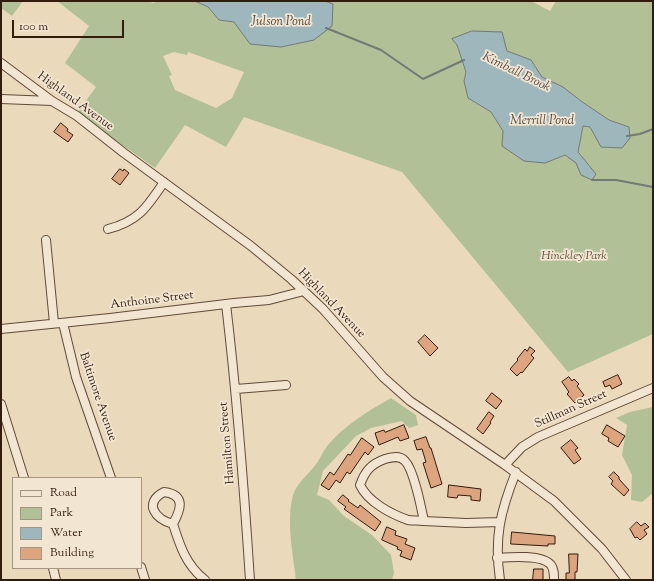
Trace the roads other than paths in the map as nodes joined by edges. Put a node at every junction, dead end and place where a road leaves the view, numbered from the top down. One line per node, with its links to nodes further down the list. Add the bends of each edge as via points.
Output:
1 (1, 63): 3 (street, Highland Avenue)
2 (1, 99): 3 (street)
3 (52, 101): 4 (street, Highland Avenue, via 77,116)
4 (164, 182): 5 (street, via 139,216); 7 (street, Highland Avenue, via 251,246)
5 (108, 229)
6 (46, 240): 9 (street)
7 (304, 291): 8 (street, Anthoine Street, via 278,298); 16 (street, Highland Avenue, via 383,378 410,402)
8 (226, 304): 10 (street, Anthoine Street); 14 (street, Hamilton Street)
9 (54, 323): 10 (street, Anthoine Street); 11 (street, Anthoine Street)
10 (63, 323): 19 (street, Baltimore Avenue, via 76,377)
11 (1, 329)
12 (286, 386): 14 (street)
13 (653, 388): 16 (street, Stillman Street, via 538,437 522,447)
14 (236, 389): 29 (street, Hamilton Street)
15 (1, 404): 18 (street)
16 (505, 465): 17 (street, Highland Avenue)
17 (516, 472): 21 (street, via 507,493); 32 (street, Highland Avenue, via 569,514 602,549)
18 (24, 477)
19 (111, 477)
20 (424, 521): 20 (street, via 410,467 404,460 393,456 378,462 365,472 360,485 373,500 392,513 410,520); 21 (street)
21 (500, 522): 23 (street)
22 (173, 524): 28 (street, via 184,555 191,567)
23 (497, 558): 30 (street); 31 (street, via 521,557 547,561 554,570)
24 (53, 569): 26 (street)
25 (142, 569): 27 (street)
26 (56, 580)
27 (146, 580)
28 (205, 580)
29 (250, 580)
30 (500, 580)
31 (554, 580)
32 (626, 580)

